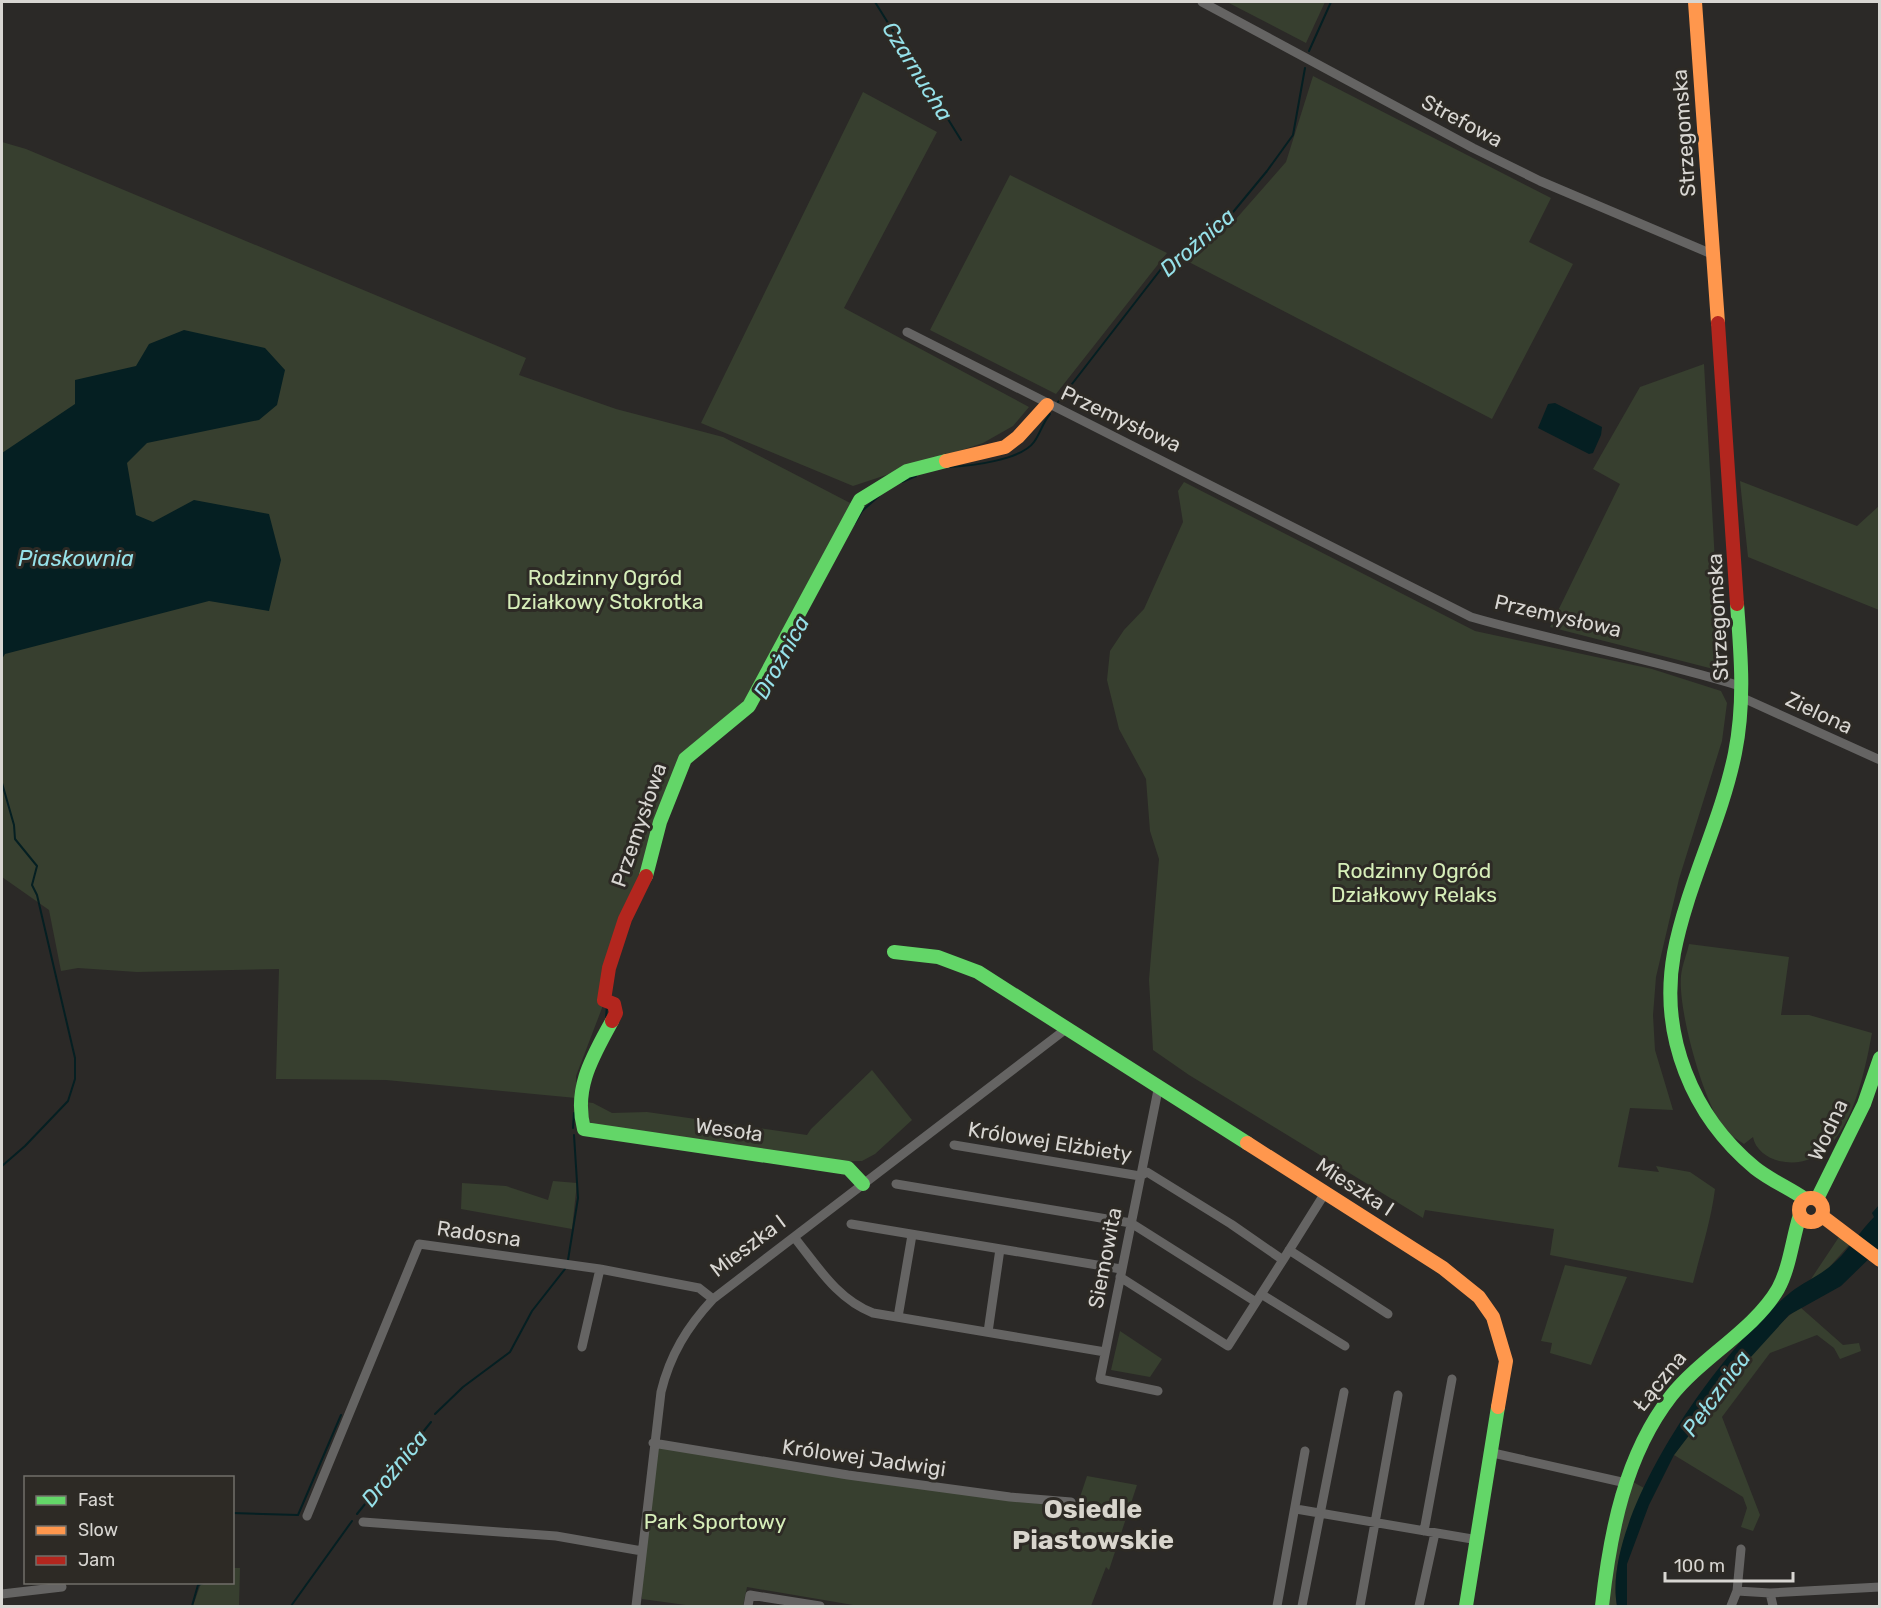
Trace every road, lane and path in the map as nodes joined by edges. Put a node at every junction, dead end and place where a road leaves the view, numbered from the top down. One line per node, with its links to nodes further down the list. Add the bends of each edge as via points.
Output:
1 (1202, 2): 3 (street, Strefowa, via 1473,148 1551,186)
2 (1695, 2): 3 (street, Strzegomska)
3 (1714, 255): 6 (street, Strzegomska)
4 (907, 332): 5 (street)
5 (1047, 405): 6 (street, Przemysłowa, via 1471,617 1613,650); 12 (street, Przemysłowa, via 1005,447 907,471 860,500 749,706 684,759 660,822 643,886 625,919 609,968 604,1000 614,1004 616,1013 582,1082 579,1110)
6 (1743, 693): 7 (street, Zielona); 18 (street, Strzegomska, via 1740,731 1731,765 1674,953 1670,984 1673,1036 1681,1065 1703,1112 1733,1149)
7 (1880, 760)
8 (894, 952): 9 (street, Mieszka I, via 956,961)
9 (1066, 1029): 11 (street, Mieszka I); 15 (street, Mieszka I)
10 (1880, 1058): 18 (street, Wodna, via 1849,1138)
11 (1159, 1085): 14 (street, Siemowita); 17 (street, Mieszka I)
12 (584, 1129): 15 (street, Wesoła, via 848,1168)
13 (954, 1145): 14 (street, Królowej Elżbiety)
14 (1140, 1176): 19 (street, Siemowita); 26 (street, Królowej Elżbiety, via 1152,1174)
15 (863, 1184): 22 (street, Mieszka I)
16 (896, 1184): 19 (street)
17 (1325, 1193): 24 (street); 43 (street, Mieszka I, via 1467,1284 1489,1308 1500,1330 1506,1361)
18 (1809, 1210): 25 (street, Strzegomska); 44 (street, Łączna, via 1785,1274 1764,1307 1688,1375 1654,1419)
19 (1131, 1223): 28 (street, Siemowita); 29 (street)
20 (851, 1224): 21 (street)
21 (912, 1235): 23 (street); 32 (street)
22 (794, 1237): 30 (street, Mieszka I); 32 (street, via 842,1296 855,1306)
23 (1000, 1249): 28 (street); 33 (street)
24 (1289, 1250): 26 (street); 31 (street)
25 (1878, 1259)
26 (1283, 1260): 29 (street)
27 (600, 1269): 30 (street, Radosna, via 699,1288); 35 (street); 48 (street, Radosna, via 419,1244)
28 (1120, 1273): 29 (street, via 1228,1346); 36 (street, Siemowita)
29 (1259, 1298): 34 (street)
30 (713, 1299): 41 (street, Mieszka I, via 687,1329 671,1358 660,1392)
31 (1388, 1314)
32 (898, 1317): 33 (street)
33 (988, 1332): 36 (street)
34 (1345, 1346)
35 (582, 1347)
36 (1105, 1352): 38 (street, Siemowita, via 1100,1379)
37 (1452, 1378): 51 (street)
38 (1158, 1391)
39 (1344, 1392): 47 (street)
40 (1398, 1395): 50 (street)
41 (653, 1443): 45 (street, Królowej Jadwigi, via 848,1475); 55 (street, Mieszka I)
42 (1305, 1451): 46 (street)
43 (1493, 1453): 44 (street); 53 (street, Mieszka I)
44 (1626, 1483): 69 (street, Łączna, via 1605,1570)
45 (1071, 1502)
46 (1296, 1509): 47 (street); 64 (street)
47 (1321, 1513): 50 (street); 65 (street)
48 (306, 1516)
49 (363, 1522): 55 (street, via 556,1536)
50 (1376, 1523): 51 (street); 66 (street)
51 (1424, 1531): 52 (street)
52 (1435, 1533): 53 (street); 67 (street)
53 (1478, 1540): 68 (street, Mieszka I)
54 (1741, 1549): 58 (street)
55 (642, 1551): 61 (street, Mieszka I)
56 (62, 1587): 60 (street)
57 (1880, 1587): 59 (street)
58 (1737, 1591): 59 (street); 70 (street)
59 (1770, 1593): 71 (street)
60 (2, 1594)
61 (636, 1606)
62 (748, 1606): 63 (street, via 750,1595)
63 (820, 1606)
64 (1277, 1606)
65 (1302, 1606)
66 (1360, 1606)
67 (1419, 1606)
68 (1466, 1606)
69 (1602, 1606)
70 (1731, 1606)
71 (1773, 1606)

